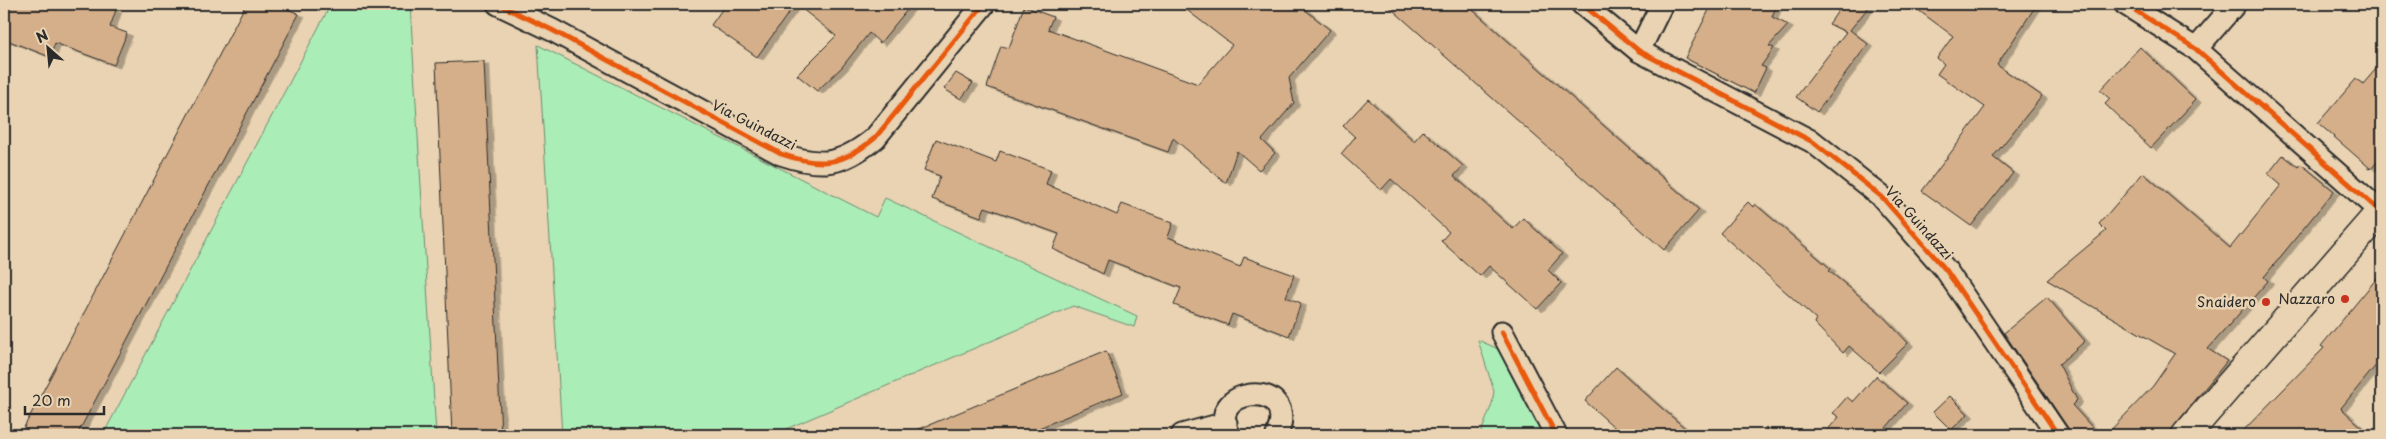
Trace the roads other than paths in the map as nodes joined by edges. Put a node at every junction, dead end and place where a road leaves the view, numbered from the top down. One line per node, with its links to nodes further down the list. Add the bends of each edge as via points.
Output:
1 (498, 4): 2 (street, Via Guindazzi, via 781,154 805,163 831,163 855,154 875,138)
2 (984, 4)
3 (1582, 4): 8 (street, Via Guindazzi)
4 (1662, 4): 8 (street)
5 (2125, 4): 7 (street)
6 (2236, 4): 7 (street)
7 (2196, 49): 9 (street)
8 (1639, 51): 15 (street, Via Guindazzi, via 1813,142 1882,196 1946,270)
9 (2382, 211): 16 (main road)
10 (1502, 332): 14 (street)
11 (1228, 429): 12 (street); 13 (street, via 1227,412 1236,400 1250,393 1261,394 1278,407 1280,426)
12 (1182, 435)
13 (1277, 435)
14 (1556, 435)
15 (2058, 435)
16 (2186, 435)

